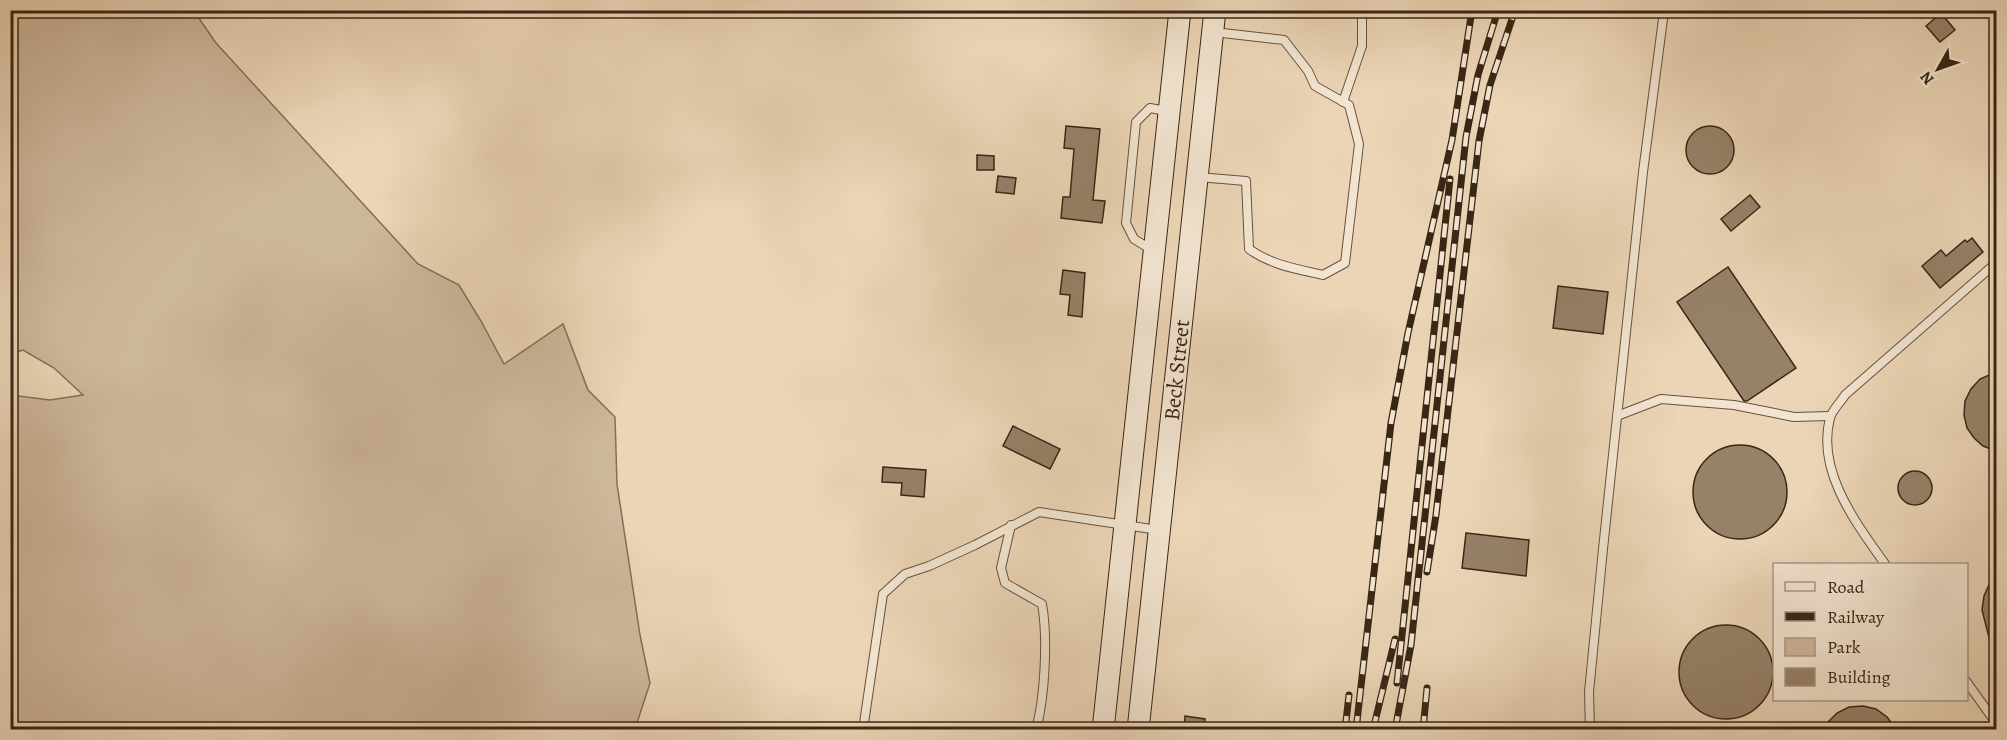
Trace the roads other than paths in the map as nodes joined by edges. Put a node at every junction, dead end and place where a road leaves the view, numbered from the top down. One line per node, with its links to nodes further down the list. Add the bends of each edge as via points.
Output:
1 (1180, 10): 7 (main road, Beck Street)
2 (1215, 10): 5 (main road, Beck Street)
3 (1362, 10): 6 (lane, via 1362,46)
4 (1663, 19): 11 (lane)
5 (1213, 32): 6 (lane, via 1284,40 1315,86); 8 (main road, Beck Street)
6 (1343, 102): 8 (lane, via 1350,105 1359,144 1347,252 1345,263 1323,275 1281,265 1249,249 1246,181)
7 (1170, 111): 9 (main road, Beck Street); 9 (lane, via 1150,108 1137,122 1126,223 1134,239)
8 (1196, 177): 15 (main road, Beck Street)
9 (1156, 253): 14 (main road, Beck Street)
10 (1996, 263): 12 (lane, via 1845,395)
11 (1617, 416): 12 (lane, via 1661,399 1734,405 1794,417); 23 (lane, via 1589,692)
12 (1830, 416): 16 (lane, via 1827,456 1849,514)
13 (1011, 525): 14 (lane, via 1039,512); 19 (lane, via 930,566 905,574 883,594); 20 (lane, via 1001,568 1005,584 1042,604 1046,625)
14 (1126, 526): 15 (lane); 21 (main road, Beck Street)
15 (1160, 531): 22 (main road, Beck Street)
16 (1884, 563)
17 (1968, 684): 18 (lane)
18 (1996, 723)
19 (863, 729)
20 (1036, 729)
21 (1103, 729)
22 (1138, 729)
23 (1590, 729)

